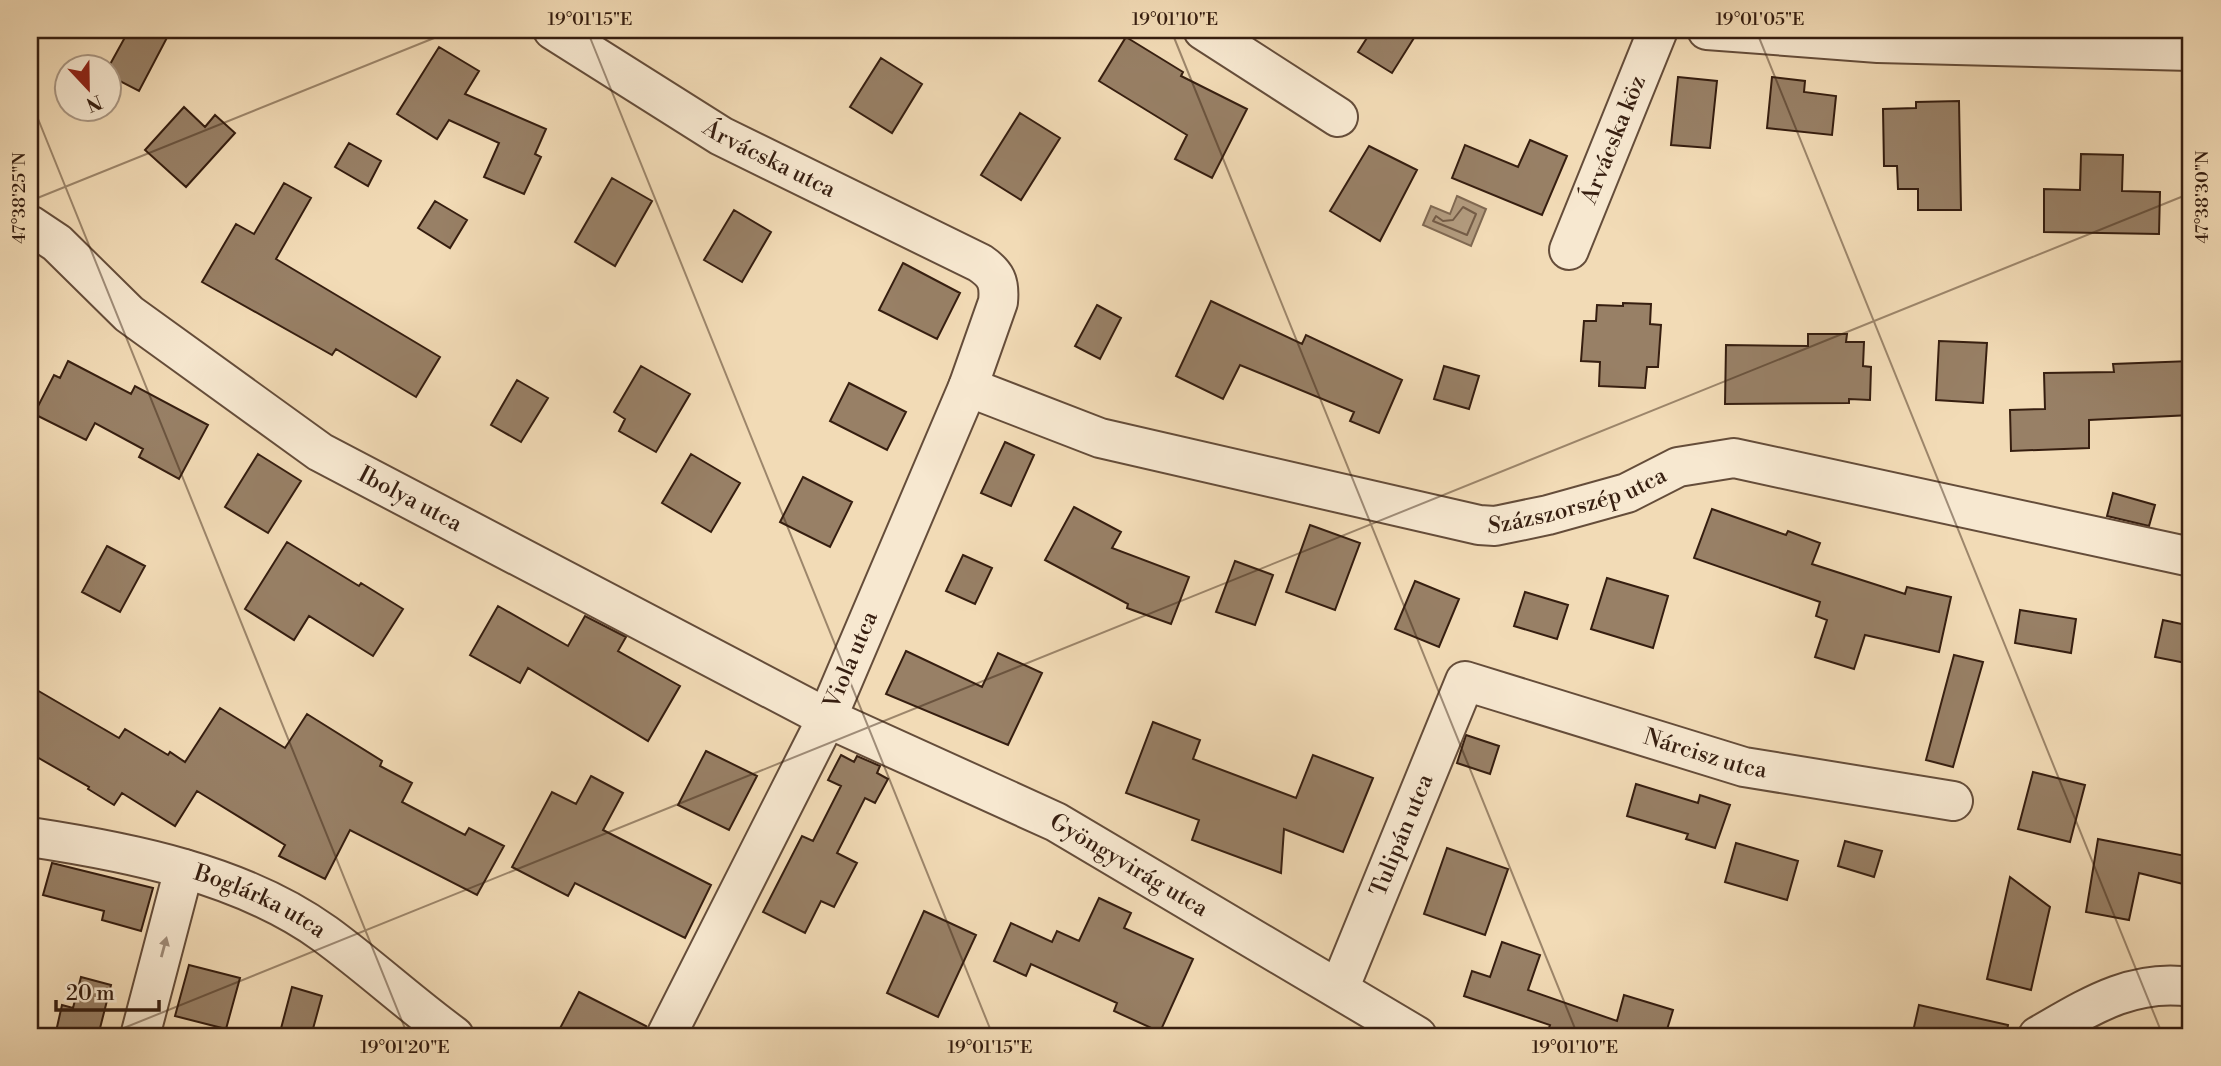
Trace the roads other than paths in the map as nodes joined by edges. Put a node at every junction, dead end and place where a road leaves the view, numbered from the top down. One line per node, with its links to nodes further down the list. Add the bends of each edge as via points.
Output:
1 (553, 30): 9 (street, Árvácska utca, via 721,136)
2 (1203, 30): 6 (street)
3 (1658, 30): 8 (street, Árvácska köz)
4 (1707, 30): 5 (street, via 1878,43)
5 (2191, 51)
6 (1338, 117)
7 (30, 225): 13 (street, Ibolya utca, via 57,243 130,314 320,452)
8 (1569, 250)
9 (993, 272): 10 (street, Viola utca, via 1000,288 998,302)
10 (968, 387): 11 (street, Százszorszép utca, via 1100,438 1479,525 1548,515 1627,493 1678,467 1734,458); 13 (street, Viola utca)
11 (2191, 557)
12 (1465, 681): 14 (street, Nárcisz utca, via 1744,767); 18 (street, Tulipán utca)
13 (827, 718): 18 (street, Gyöngyvirág utca, via 1056,822); 21 (street, Viola utca)
14 (1953, 801)
15 (30, 837): 16 (street, Boglárka utca, via 115,850)
16 (184, 869): 19 (street, Boglárka utca, via 263,899 323,932); 20 (street, one-way to 16)
17 (2191, 987): 23 (street, via 2141,986 2091,1006)
18 (1339, 989): 22 (street, Gyöngyvirág utca)
19 (444, 1033)
20 (140, 1036)
21 (666, 1036)
22 (1417, 1036)
23 (2038, 1036)

